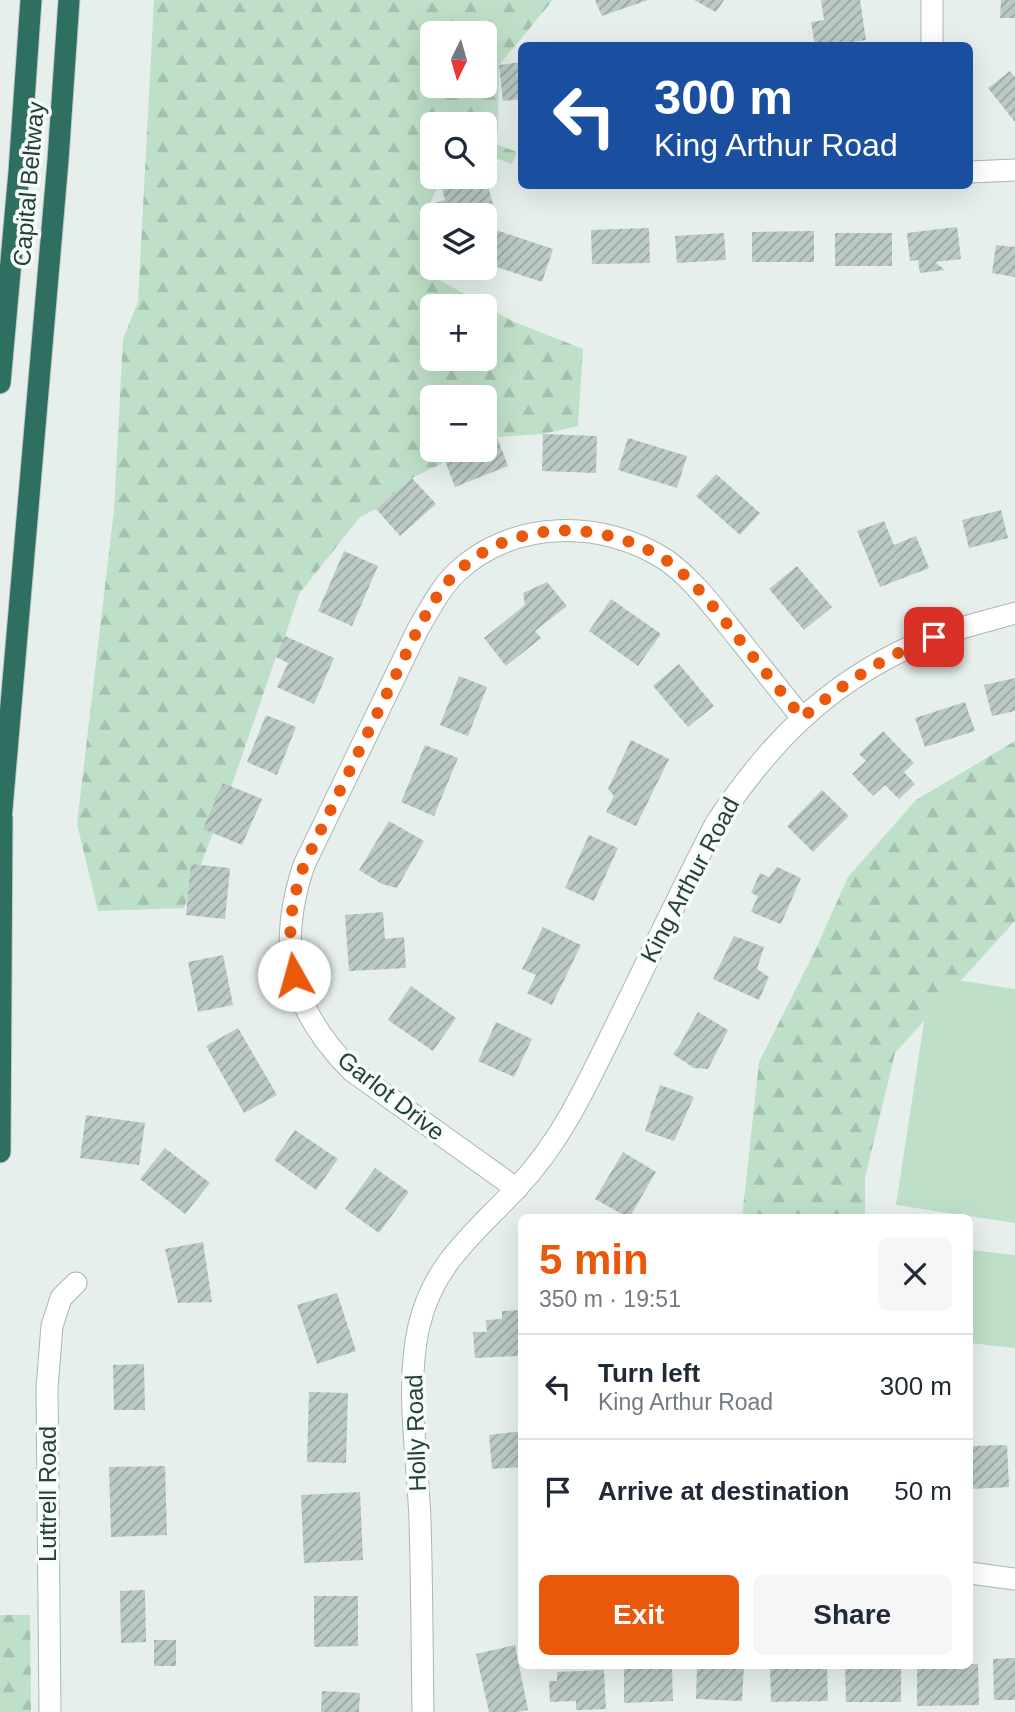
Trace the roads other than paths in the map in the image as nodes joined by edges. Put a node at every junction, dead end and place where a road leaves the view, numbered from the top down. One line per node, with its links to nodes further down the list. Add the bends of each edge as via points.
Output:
1 (31, 0): 7 (highway)
2 (69, 0): 10 (highway, Capital Beltway)
3 (932, 0): 4 (street)
4 (932, 42)
5 (1015, 170): 6 (street)
6 (973, 172)
7 (0, 383)
8 (1015, 613): 9 (street, King Arthur Road, via 914,645 833,692)
9 (802, 718): 12 (street, King Arthur Road, via 756,767 716,823 569,1119); 12 (street, Garlot Drive, via 684,576 667,561 610,536 581,531 523,535 476,556 438,594 304,865 294,893 290,950 303,1003 332,1051 352,1071)
10 (1, 821): 11 (highway, Capital Beltway)
11 (0, 1152)
12 (517, 1189): 17 (street, Holly Road, via 443,1268 419,1326 414,1351)
13 (76, 1283): 16 (street, Luttrell Road, via 61,1298 52,1326 47,1388)
14 (973, 1573): 15 (street)
15 (1015, 1578)
16 (50, 1712)
17 (423, 1712)

